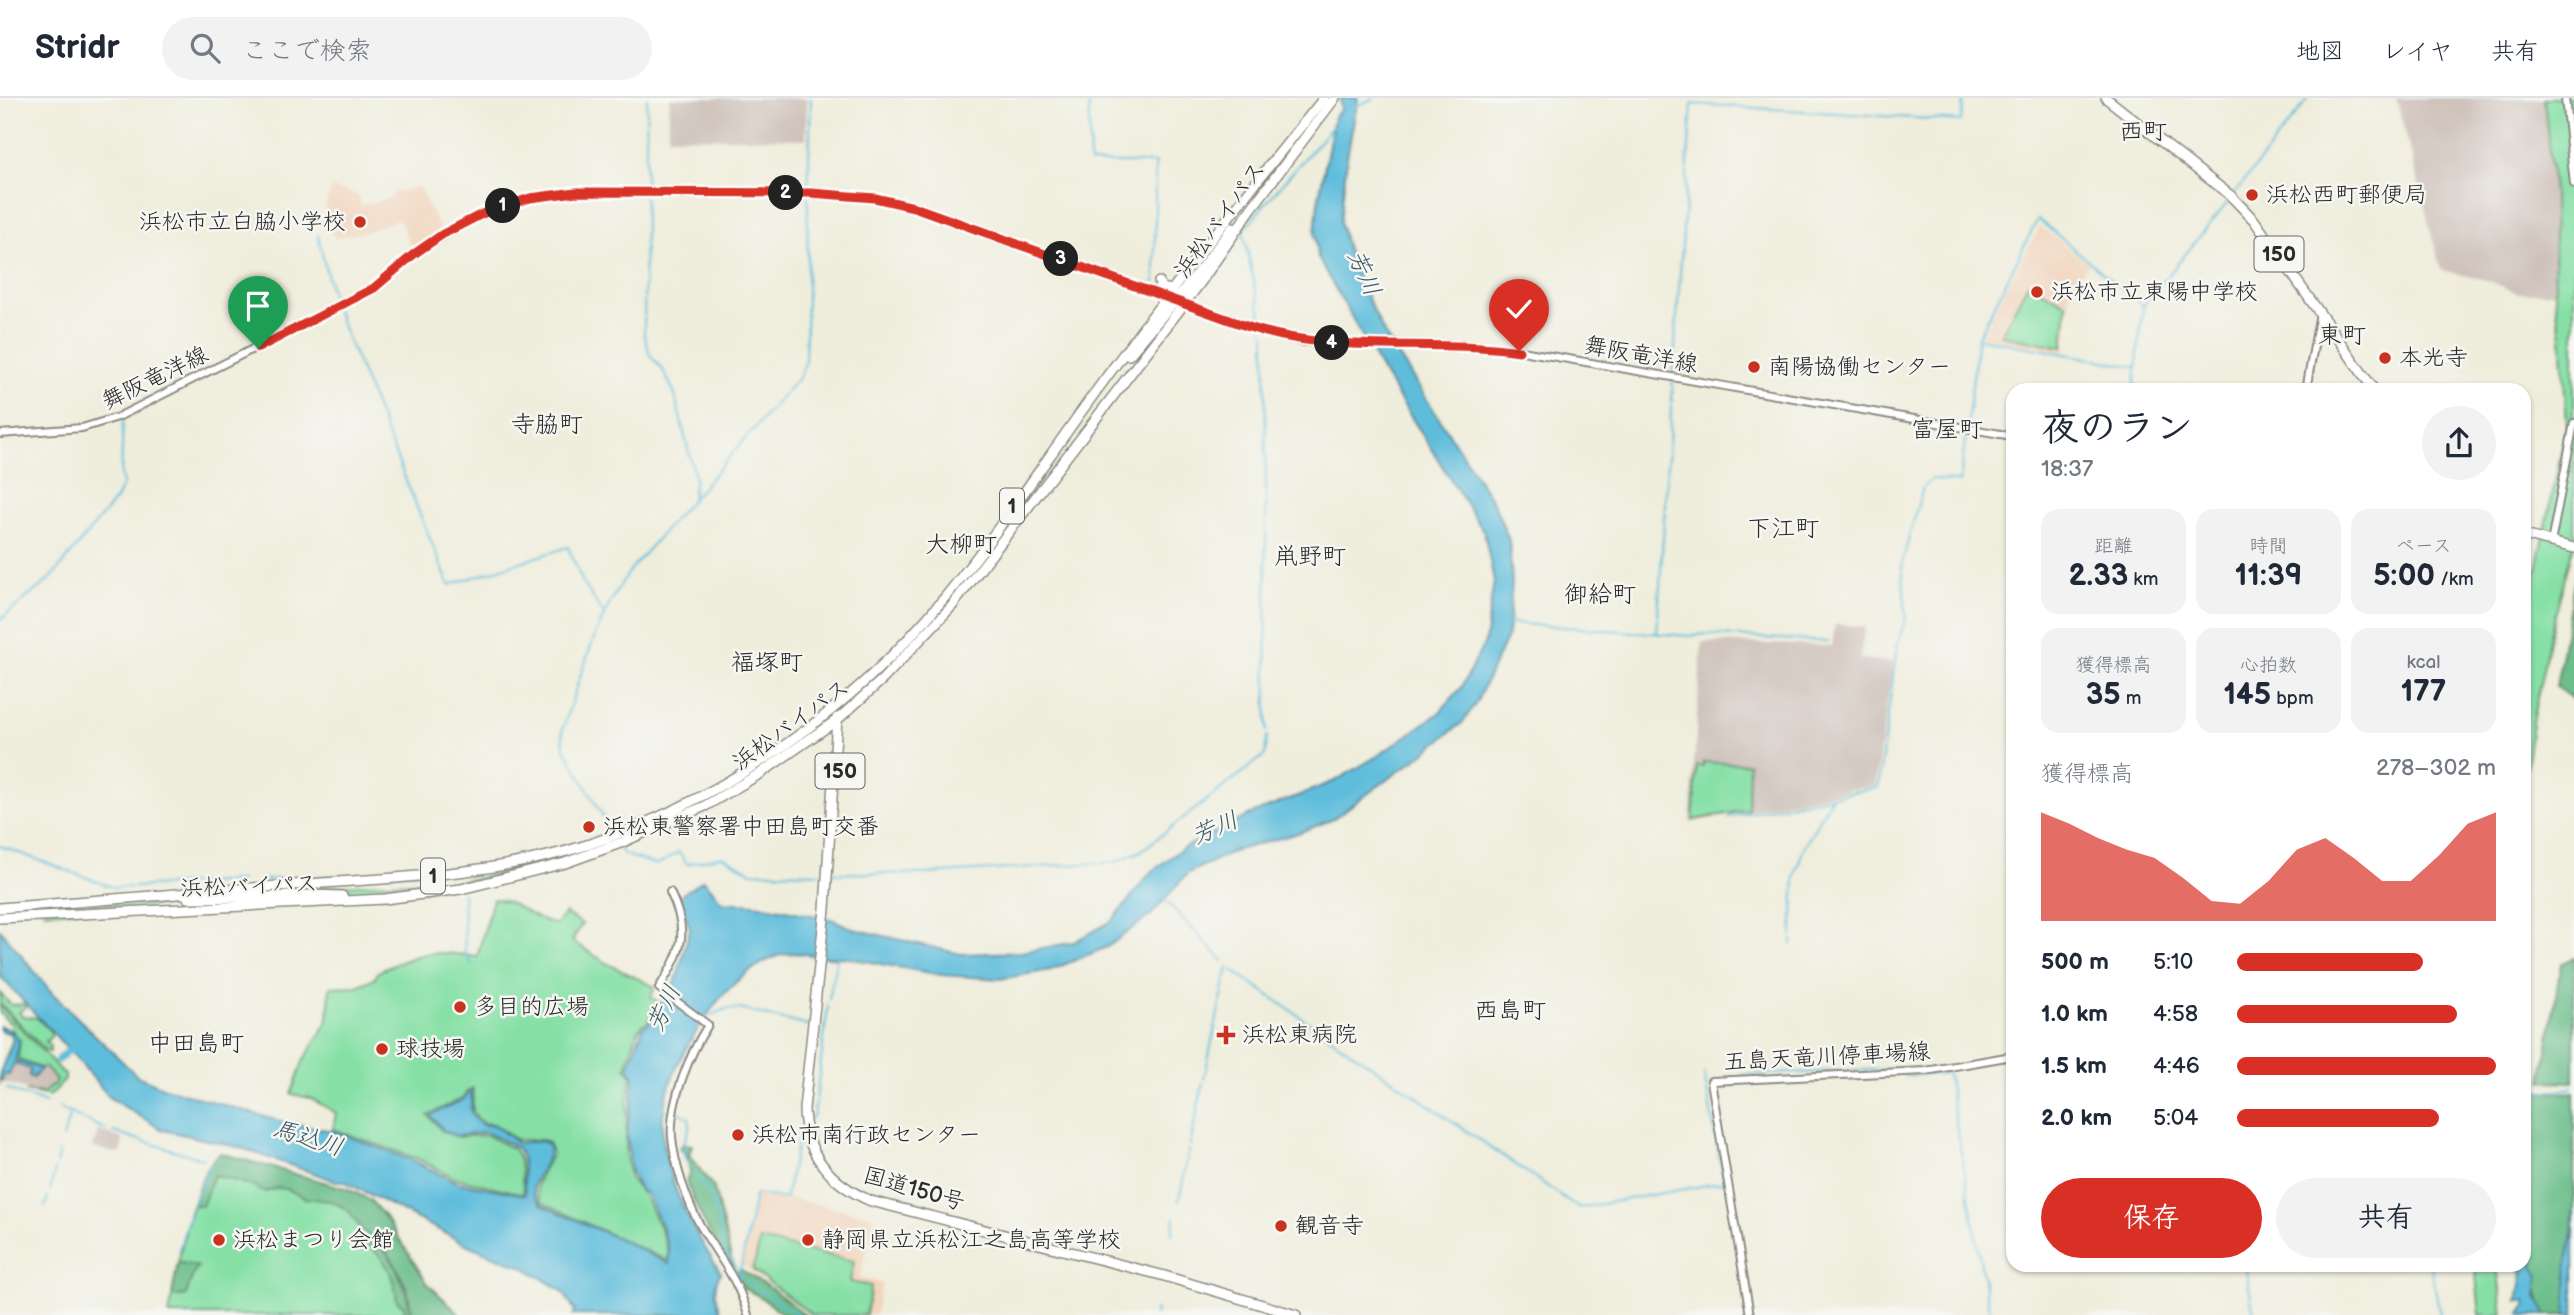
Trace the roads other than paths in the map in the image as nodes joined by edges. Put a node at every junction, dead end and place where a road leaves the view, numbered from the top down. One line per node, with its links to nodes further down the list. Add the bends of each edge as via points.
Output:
1 (1324, 98): 7 (highway, 浜松バイパス / 1)
2 (1335, 98): 7 (highway, 浜松バイパス / 1)
3 (2565, 98): 5 (main road)
4 (2108, 99): 8 (highway, 150, via 2232,197 2254,220)
5 (2574, 184)
6 (1158, 282): 7 (highway)
7 (1174, 297): 12 (main road, 舞阪竜洋線, via 923,210 875,198 811,193 566,193 530,198 467,221 414,254 374,288 118,417 80,428); 13 (main road, 舞阪竜洋線, via 1249,327 1304,342 1465,345 1516,351); 17 (highway, 浜松バイパス / 1, via 1112,370 947,595); 17 (highway, 浜松バイパス / 1, via 952,606 883,679)
8 (2320, 313): 9 (main road); 10 (highway, 150)
9 (2307, 383)
10 (2369, 383)
11 (2574, 423): 15 (main road)
12 (0, 434)
13 (2006, 435)
14 (2531, 537): 15 (highway)
15 (2552, 543): 16 (highway)
16 (2574, 548)
17 (839, 711): 20 (highway, 浜松バイパス / 1, via 725,783 587,845 461,873); 21 (highway, 浜松バイパス / 1, via 783,759 729,792 623,842 499,880); 27 (highway, 国道150号 / 150, via 804,1119 815,1155 827,1172 840,1185 871,1201)
18 (254, 890): 21 (highway, via 267,897)
19 (670, 892): 26 (main road, via 681,915 683,935 659,988 708,1025 685,1070 672,1142 696,1217 733,1275)
20 (148, 896): 22 (highway, via 250,897); 23 (highway, 浜松バイパス / 1)
21 (386, 899): 24 (highway, 浜松バイパス / 1)
22 (259, 901)
23 (0, 908)
24 (0, 918)
25 (2006, 1057): 28 (main road, 五島天竜川停車場線, via 1926,1071 1711,1081)
26 (748, 1315)
27 (1296, 1315)
28 (1750, 1315)

